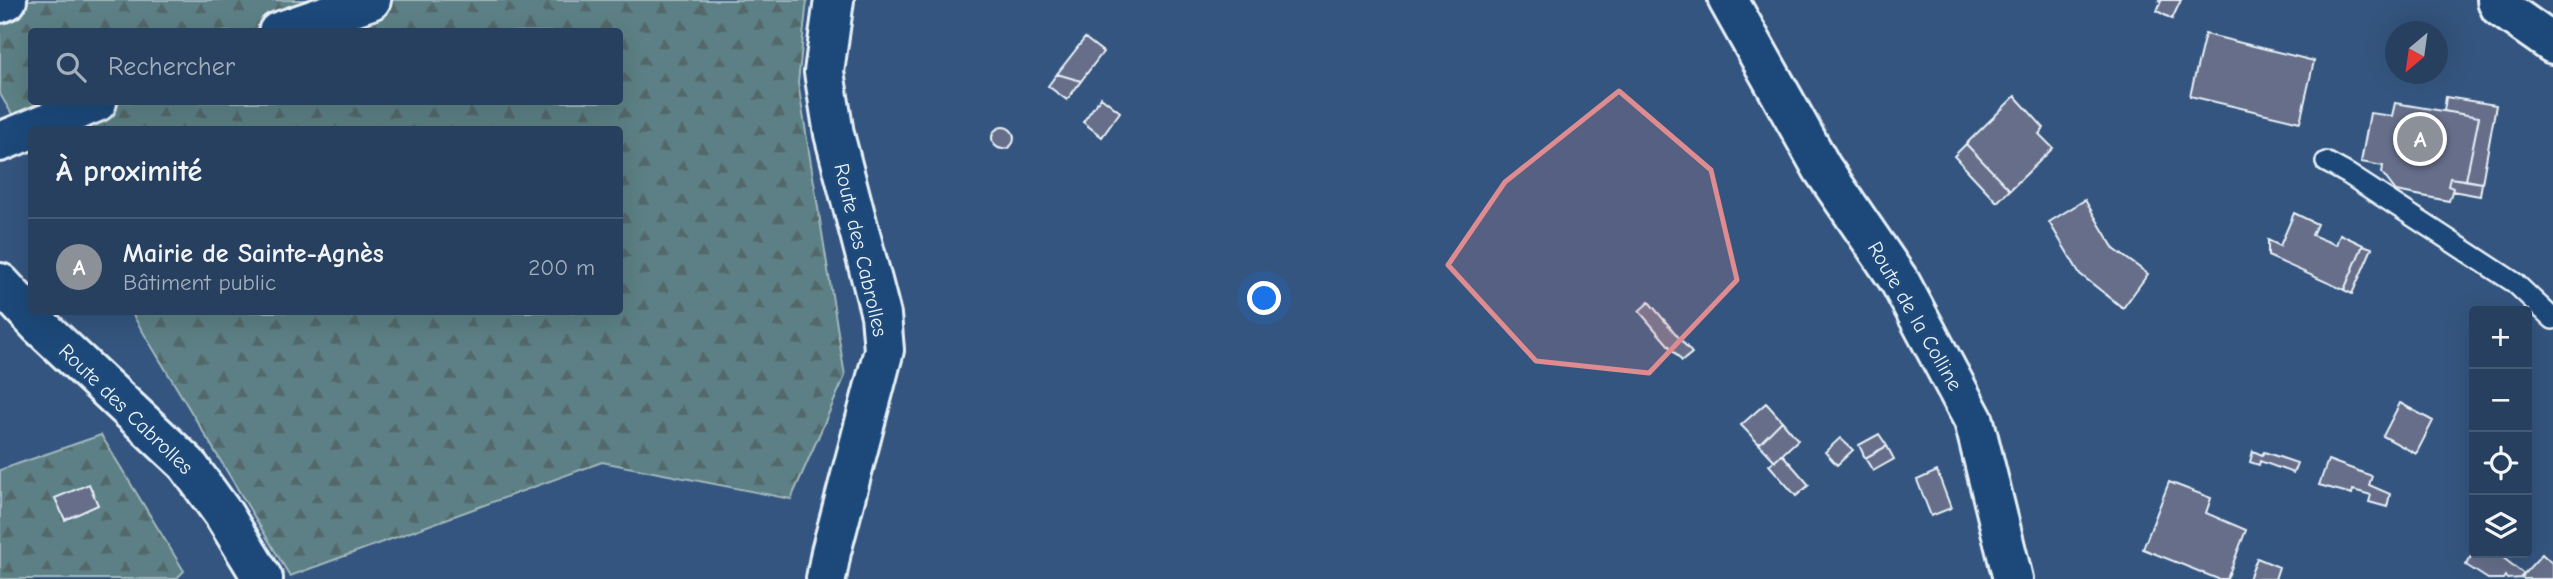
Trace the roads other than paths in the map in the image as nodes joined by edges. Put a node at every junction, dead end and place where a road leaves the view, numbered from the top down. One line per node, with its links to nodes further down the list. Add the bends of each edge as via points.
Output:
1 (7, 0): 6 (main road)
2 (371, 0): 7 (main road)
3 (834, 0): 19 (main road, Route des Cabrolles, via 824,72 834,134 881,315 884,350)
4 (1727, 0): 20 (main road, Route de la Colline, via 1822,168 1900,282 1974,421)
5 (2497, 0): 8 (main road, via 2500,7)
6 (0, 2)
7 (290, 28)
8 (2553, 44)
9 (90, 105): 10 (main road)
10 (39, 126)
11 (28, 130): 12 (main road)
12 (0, 142)
13 (2326, 162): 17 (lane, via 2515,283)
14 (0, 283): 15 (main road, Route des Cabrolles)
15 (28, 313)
16 (30, 315): 18 (main road, Route des Cabrolles, via 187,464 225,515)
17 (2553, 320)
18 (263, 579)
19 (826, 579)
20 (2013, 579)

